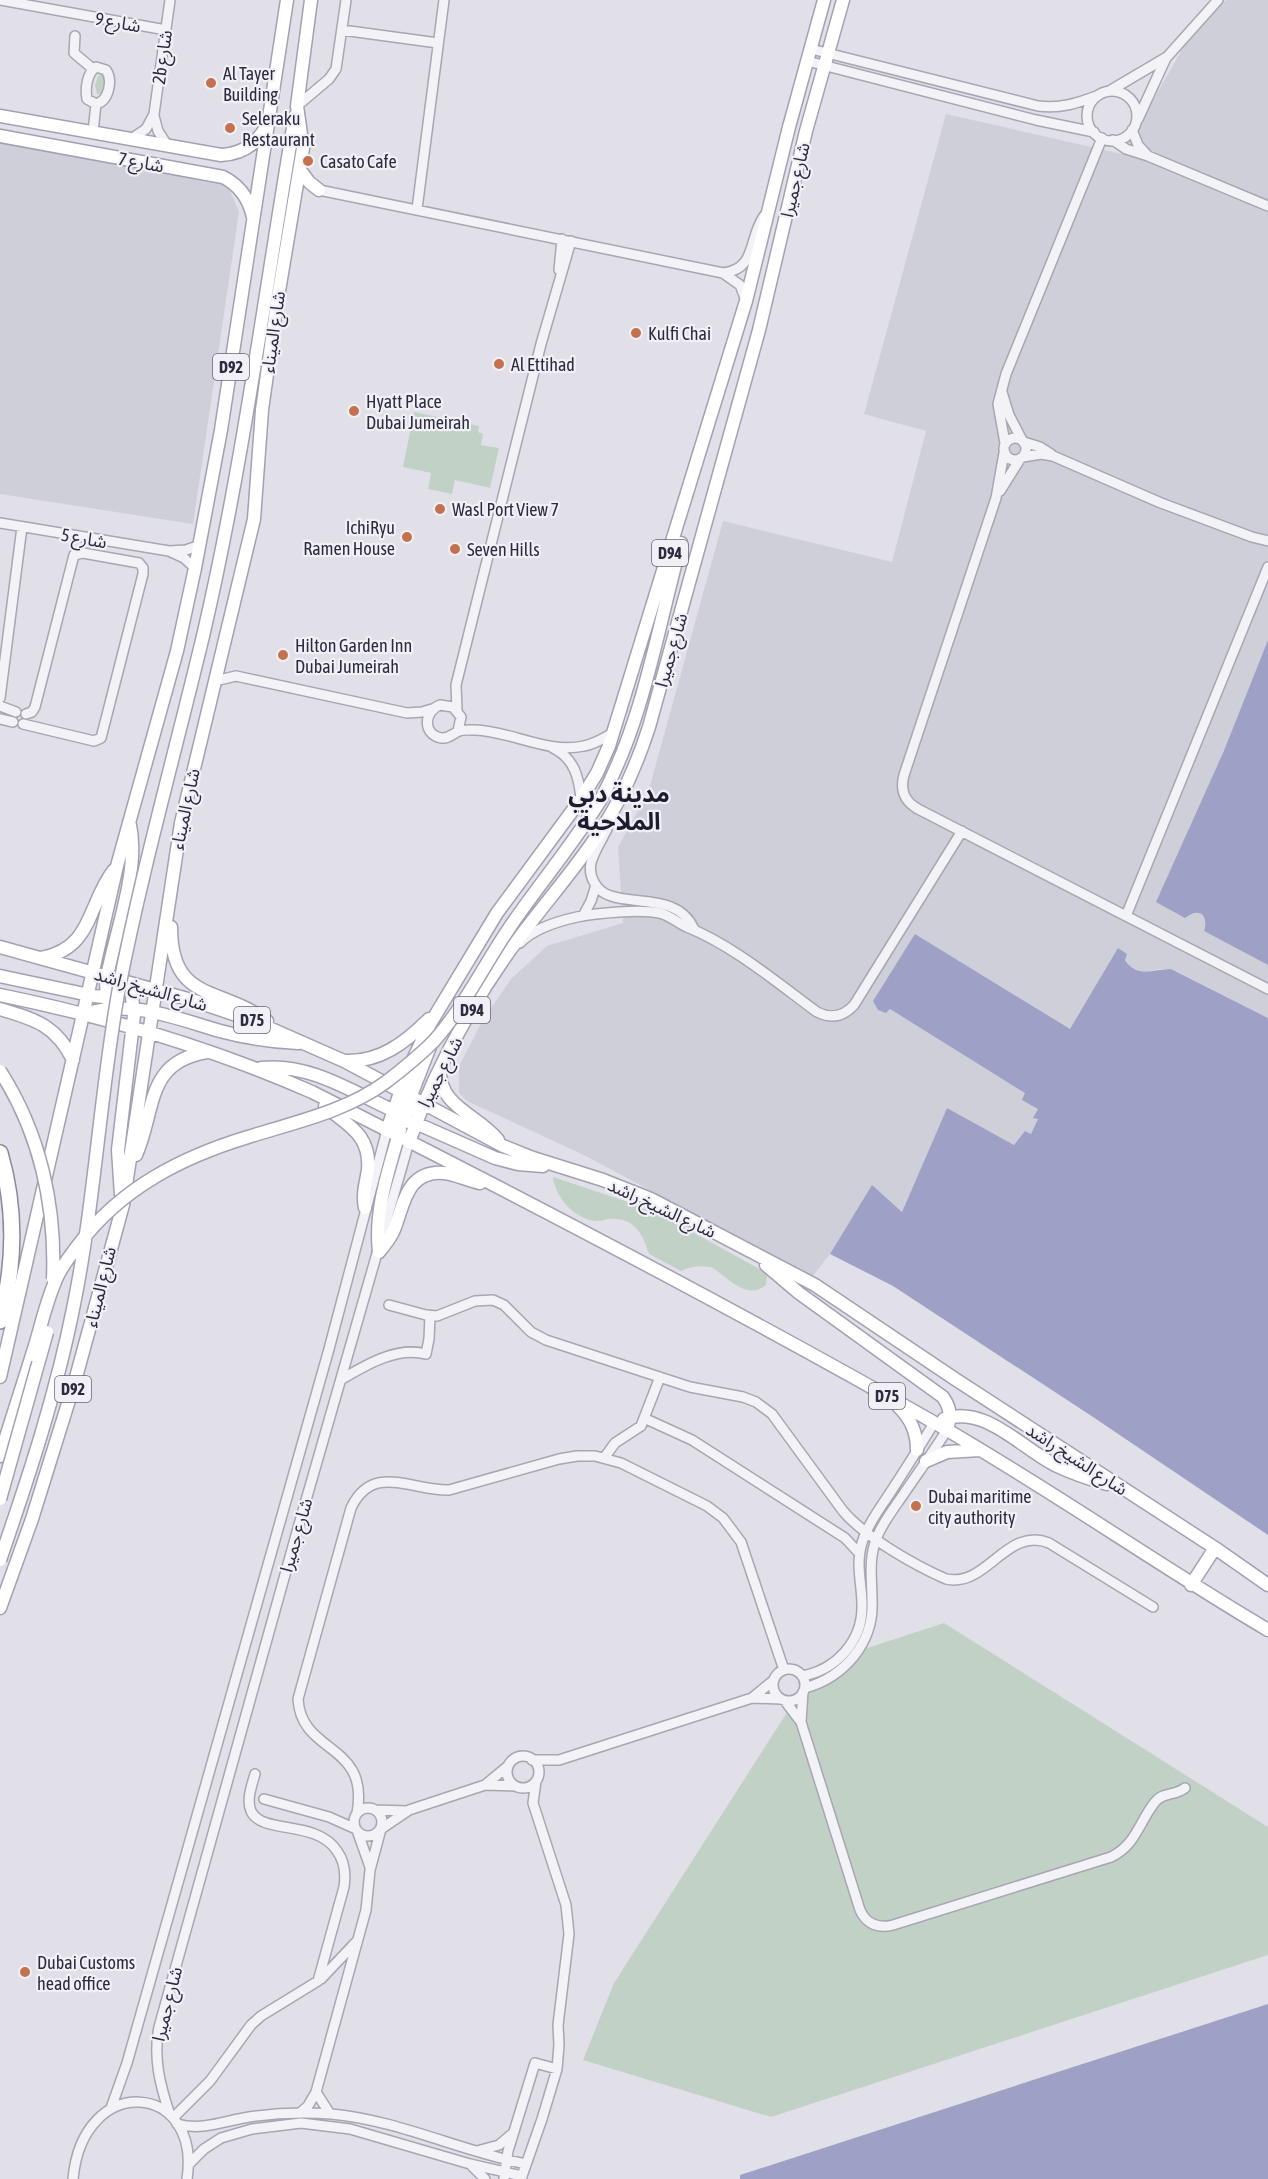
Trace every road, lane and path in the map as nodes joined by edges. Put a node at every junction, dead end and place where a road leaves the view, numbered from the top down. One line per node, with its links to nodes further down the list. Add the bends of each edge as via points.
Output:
1 (0, 0): 10 (street, شارع 9)
2 (170, 0): 10 (street, 2b شارع)
3 (287, 0): 25 (main road, شارع الميناء / D92)
4 (311, 0): 22 (main road, شارع الميناء / D92)
5 (346, 0): 11 (street)
6 (444, 0): 13 (street)
7 (824, 0): 15 (main road, شارع جميرا / D94)
8 (843, 0): 14 (main road, شارع جميرا / D94)
9 (1218, 0): 16 (street)
10 (166, 30): 23 (street, 2b شارع)
11 (342, 30): 13 (street); 22 (street, via 336,69)
12 (75, 36): 18 (street, via 75,53)
13 (438, 43): 41 (street)
14 (828, 54): 15 (street); 17 (main road, شارع جميرا / D94); 20 (street, via 1038,106 1070,106)
15 (809, 55): 17 (street); 42 (main road, شارع جميرا / D94)
16 (1167, 57): 19 (street); 26 (street)
17 (825, 66): 29 (street); 81 (main road, شارع جميرا / D94, via 753,353 649,727 637,762)
18 (93, 69): 21 (street, via 86,95); 21 (street, via 103,68 110,76 106,98)
19 (1110, 91): 20 (street); 26 (street, via 1132,100 1136,107)
20 (1099, 95): 29 (street, via 1088,112)
21 (96, 104): 28 (street)
22 (297, 106): 37 (main road, شارع الميناء / D92, via 303,142); 47 (main road)
23 (154, 114): 32 (street, via 146,129); 35 (street, 2b شارع)
24 (0, 116): 27 (main road, شارع 7)
25 (268, 123): 35 (main road, شارع 7, via 253,144 230,154); 43 (main road, شارع الميناء / D92)
26 (1134, 127): 34 (street, via 1127,135); 36 (street, via 1138,145)
27 (75, 129): 28 (main road, شارع 7); 33 (main road, via 63,140 34,136)
28 (93, 132): 32 (main road, شارع 7)
29 (1094, 132): 31 (street)
30 (0, 135): 33 (main road, شارع 7)
31 (1102, 138): 34 (street); 48 (street)
32 (131, 139): 35 (main road, شارع 7)
33 (24, 140): 43 (main road, شارع 7, via 223,177 245,196)
34 (1113, 140): 36 (street)
35 (167, 146)
36 (1148, 156): 40 (street)
37 (300, 170): 38 (main road); 39 (main road, شارع الميناء / D92)
38 (319, 190): 39 (main road); 41 (street)
39 (293, 200): 55 (main road, شارع الميناء / D92, via 260,428)
40 (1268, 206)
41 (413, 208): 44 (street)
42 (768, 212): 45 (street, via 757,228 746,263 736,271); 46 (main road, شارع جميرا / D94)
43 (253, 225): 59 (main road, شارع الميناء / D92)
44 (567, 240): 45 (street); 67 (street)
45 (723, 273): 46 (street, via 740,285)
46 (746, 301): 53 (main road, شارع جميرا / D94)
47 (256, 350): 55 (main road); 155 (main road, bridge, via 230,511 120,987 81,1267 66,1341 35,1455)
48 (1002, 389): 49 (street, via 1009,415); 50 (street, via 998,411)
49 (1023, 441): 50 (street, via 1011,438); 51 (street); 52 (street, via 1026,450)
50 (1004, 448): 52 (street, via 1009,459); 54 (street)
51 (1053, 456): 52 (street); 58 (street)
52 (1022, 458): 54 (street)
53 (688, 492): 78 (main road, شارع جميرا / D94); 146 (main road, bridge, via 685,529 639,711 619,764 580,832 500,942 465,999 435,1040 383,1084 339,1109 248,1137 171,1167 132,1191 99,1220 70,1255 54,1283)
54 (996, 498): 83 (street, via 902,781 904,794 912,805)
55 (256, 504): 63 (main road, شارع الميناء / D92)
56 (0, 523): 57 (street, شارع 5)
57 (26, 528): 60 (street, شارع 5); 64 (street)
58 (1268, 542)
59 (200, 545): 60 (street, شارع 5); 62 (main road, شارع الميناء / D92)
60 (169, 551): 62 (street, شارع 5)
61 (1268, 567): 88 (street)
62 (195, 568): 82 (main road, شارع الميناء / D92, via 177,651)
63 (219, 661): 65 (street); 66 (main road, شارع الميناء / D92)
64 (1, 670): 68 (street)
65 (236, 676): 66 (street); 72 (street)
66 (214, 681): 86 (main road, شارع الميناء / D92, via 181,823)
67 (456, 685): 69 (street); 73 (street)
68 (0, 698)
69 (444, 704): 71 (street); 73 (street)
70 (0, 706): 74 (street, via 21,713 35,707 74,555 83,553 139,563 143,574 101,738 91,741)
71 (432, 709): 72 (street); 75 (street, via 427,717)
72 (407, 713): 75 (street)
73 (459, 713): 76 (street); 77 (street, via 469,724)
74 (0, 719)
75 (428, 726): 76 (street, via 442,738)
76 (458, 731): 77 (street)
77 (485, 731): 79 (street)
78 (614, 733): 79 (street, via 584,746); 80 (main road, شارع جميرا / D94)
79 (545, 745): 80 (street, via 572,764)
80 (581, 799): 102 (main road, شارع جميرا / D94, via 497,913)
81 (610, 812): 85 (street, via 591,863 591,877); 91 (main road, شارع جميرا / D94, via 590,846)
82 (129, 821): 84 (main road, شارع الميناء / D92); 95 (main road, via 131,870)
83 (962, 831): 88 (street); 89 (street, via 854,1005 843,1014 817,1012)
84 (117, 866): 92 (main road, via 103,885 78,939 61,952); 93 (main road, شارع الميناء / D92)
85 (596, 885): 87 (street); 89 (street, via 611,896 668,906 685,916)
86 (171, 886): 98 (main road, شارع الميناء / D92); 108 (main road, via 171,948 184,976 194,986 256,1013)
87 (583, 916): 89 (street, via 657,912); 91 (street, via 533,933)
88 (1126, 916): 97 (street)
89 (694, 929)
90 (0, 947): 92 (main road, شارع الشيخ راشد / D75)
91 (507, 954): 115 (main road, شارع جميرا / D94)
92 (40, 958): 93 (main road, شارع الشيخ راشد / D75)
93 (92, 972): 95 (main road, شارع الشيخ راشد / D75); 100 (main road, شارع الميناء / D92)
94 (0, 976): 100 (main road)
95 (107, 977): 96 (main road, شارع الشيخ راشد / D75); 103 (main road)
96 (125, 981): 98 (main road, شارع الشيخ راشد / D75); 101 (main road)
97 (1268, 989)
98 (155, 990): 101 (main road); 105 (main road, شارع الميناء / D92); 108 (main road, شارع الشيخ راشد / D75)
99 (0, 995): 106 (main road, D75)
100 (87, 995): 103 (main road); 106 (main road, شارع الميناء / D92)
101 (133, 1002): 103 (main road); 105 (main road); 107 (main road)
102 (443, 1002): 113 (main road, via 423,1025 389,1052 368,1060); 118 (main road, via 437,1028)
103 (108, 1003): 106 (main road); 107 (main road)
104 (0, 1009): 112 (main road, via 44,1024)
105 (152, 1011): 109 (main road, شارع الميناء / D92); 110 (main road, via 249,1038)
106 (83, 1015): 107 (main road, D75); 112 (main road, شارع الميناء / D92)
107 (127, 1026): 109 (main road, D75); 127 (main road, via 118,1150)
108 (279, 1031): 110 (main road, شارع الشيخ راشد / D75)
109 (148, 1032): 111 (main road, D75); 125 (main road, شارع الميناء / D92)
110 (306, 1043): 113 (main road, شارع الشيخ راشد / D75)
111 (208, 1052): 114 (main road, D75); 125 (main road, via 182,1060 160,1080)
112 (73, 1060): 132 (main road, شارع الميناء / D92)
113 (344, 1062): 118 (main road, شارع الشيخ راشد / D75)
114 (257, 1068): 117 (main road, D75); 120 (main road, via 309,1072)
115 (440, 1068): 119 (main road, شارع جميرا / D94); 122 (main road, via 441,1083 450,1101 488,1129)
116 (0, 1071): 150 (main road, bridge, via 21,1110 42,1166 54,1264 45,1343)
117 (312, 1092): 121 (main road, D75); 128 (main road, via 352,1126 364,1143 368,1164)
118 (405, 1094): 119 (main road, شارع الشيخ راشد / D75); 120 (main road)
119 (423, 1103): 120 (main road, شارع جميرا / D94); 122 (main road, شارع الشيخ راشد / D75)
120 (404, 1116): 121 (main road); 121 (main road, شارع جميرا / D94); 124 (main road, via 507,1162)
121 (398, 1136): 126 (main road, D75); 128 (street, شارع جميرا / D94); 130 (main road, via 380,1207)
122 (503, 1146): 124 (main road, شارع الشيخ راشد / D75)
123 (0, 1153): 134 (highway, via 12,1232 10,1271)
124 (553, 1165): 129 (main road, شارع الشيخ راشد / D75, via 651,1199)
125 (130, 1166): 127 (main road, شارع الميناء / D92)
126 (494, 1184): 130 (main road, via 443,1173 421,1178 408,1191 393,1231); 139 (main road, D75)
127 (123, 1205): 159 (main road, شارع الميناء / D92, via 75,1382)
128 (365, 1208): 190 (street, شارع جميرا / D94, via 329,1349)
129 (749, 1250): 140 (main road, via 807,1299 943,1397); 149 (main road, شارع الشيخ راشد / D75, via 822,1290)
130 (379, 1251): 138 (street, شارع جميرا)
131 (389, 1305): 133 (street)
132 (17, 1308): 135 (main road); 136 (main road, شارع الميناء / D92)
133 (430, 1316): 137 (street, via 444,1315 475,1301 493,1300 546,1340); 138 (street, via 426,1354 399,1354)
134 (0, 1321)
135 (0, 1328)
136 (0, 1377)
137 (660, 1377): 141 (street); 151 (street, via 762,1405 847,1516)
138 (342, 1378): 193 (street, شارع جميرا, via 159,2027 157,2067)
139 (888, 1397): 142 (main road, D75); 144 (main road, via 914,1428)
140 (951, 1417): 142 (main road); 143 (main road); 149 (main road, via 984,1420 1053,1464)
141 (646, 1419): 147 (street, via 638,1429 615,1443); 154 (street, via 703,1447 845,1538)
142 (934, 1422): 143 (main road, D75); 144 (street)
143 (948, 1430): 145 (main road, D75); 148 (street)
144 (917, 1450): 151 (street)
145 (980, 1450): 148 (main road, via 946,1452); 156 (main road, D75)
146 (0, 1456)
147 (604, 1458): 161 (street, via 707,1506 730,1525 745,1550); 175 (street, via 567,1457 449,1490 384,1482 367,1488 357,1497 298,1699 306,1726 345,1759)
148 (926, 1461): 152 (street)
149 (1122, 1489): 153 (main road, شارع الشيخ راشد / D75)
150 (0, 1498)
151 (866, 1533): 152 (street); 154 (street)
152 (876, 1540): 158 (street, via 952,1580 974,1575 1019,1542 1043,1541); 164 (street, via 870,1566 872,1611 864,1640 840,1671)
153 (1215, 1548): 156 (main road); 157 (main road, شارع الشيخ راشد / D75)
154 (859, 1553): 162 (street, via 862,1610 855,1639 836,1662)
155 (0, 1560)
156 (1191, 1585): 160 (main road, D75)
157 (1268, 1585)
158 (1153, 1607)
159 (0, 1608)
160 (1268, 1630)
161 (784, 1670): 162 (street); 163 (street)
162 (802, 1676): 164 (street)
163 (774, 1680): 165 (street); 166 (street, via 775,1693)
164 (804, 1690): 166 (street, via 797,1699); 167 (street)
165 (752, 1698): 166 (street); 169 (street)
166 (782, 1700): 167 (street)
167 (801, 1722): 176 (street, via 860,1910 868,1922 878,1926 893,1925 1111,1857 1131,1842 1157,1799)
168 (532, 1760): 169 (street); 170 (street, via 517,1758); 172 (street, via 538,1768)
169 (559, 1760): 172 (street)
170 (508, 1766): 173 (street); 174 (street, via 508,1777)
171 (255, 1774): 187 (street, via 249,1799 255,1816 266,1823 321,1835 342,1860 344,1887)
172 (536, 1780): 174 (street, via 528,1787); 178 (street)
173 (485, 1785): 174 (street); 180 (street)
174 (516, 1787): 178 (street)
175 (359, 1788): 179 (street); 181 (street)
176 (1185, 1788)
177 (264, 1799): 182 (street)
178 (533, 1803): 188 (street, via 569,1924)
179 (375, 1809): 180 (street); 181 (street, via 367,1808); 183 (street, via 382,1818)
180 (409, 1810): 183 (street)
181 (356, 1814): 182 (street); 184 (street)
182 (329, 1817): 184 (street)
183 (381, 1829): 184 (street, via 372,1836); 185 (street)
184 (357, 1831): 185 (street)
185 (370, 1870): 186 (street, via 369,1896)
186 (359, 1939): 187 (street); 189 (street)
187 (318, 1981): 193 (street, via 250,2025 210,2081)
188 (557, 2069): 194 (street, via 535,2063); 199 (street)
189 (316, 2091): 191 (street); 192 (street)
190 (111, 2108): 193 (street, via 141,2103 157,2107); 202 (street, via 87,2132)
191 (300, 2113): 192 (street); 193 (street, via 200,2127)
192 (330, 2114): 195 (street, via 377,2122)
193 (173, 2119): 197 (street, شارع جميرا, via 186,2141)
194 (514, 2132): 195 (street, via 499,2145); 196 (street)
195 (470, 2151): 196 (street)
196 (506, 2160): 199 (street); 200 (street)
197 (188, 2164): 198 (street, via 221,2138 252,2129 301,2123 350,2129); 203 (street, شارع جميرا)
198 (470, 2164): 200 (street); 204 (street)
199 (526, 2164): 201 (street)
200 (504, 2176): 201 (street)
201 (522, 2178)
202 (73, 2179)
203 (187, 2179)
204 (485, 2179)

